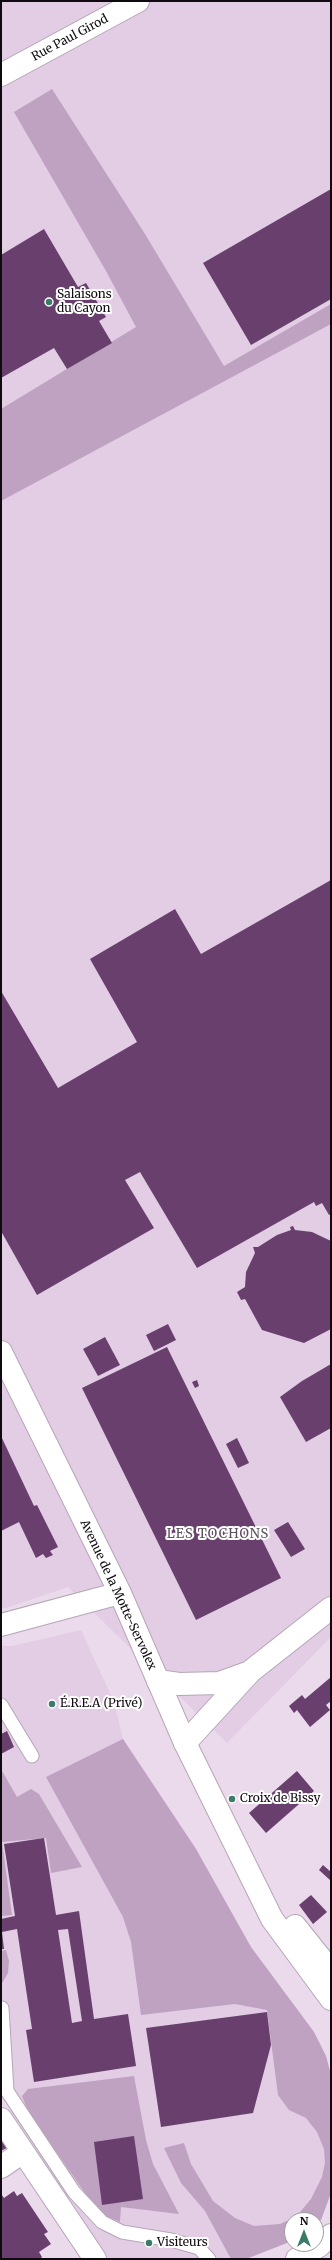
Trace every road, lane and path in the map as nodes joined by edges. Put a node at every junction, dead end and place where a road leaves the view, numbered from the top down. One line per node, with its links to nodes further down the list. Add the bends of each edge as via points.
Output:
1 (138, 1): 2 (main road, Rue Paul Girod)
2 (1, 75)
3 (1, 1352): 4 (main road, Avenue de la Motte-Servolex)
4 (120, 1593): 6 (main road); 8 (main road, Avenue de la Motte-Servolex)
5 (331, 1608): 7 (main road)
6 (1, 1625)
7 (251, 1671): 8 (main road, via 219,1683 179,1684); 10 (main road)
8 (158, 1681): 10 (main road, Avenue de la Motte-Servolex)
9 (1, 1705): 11 (lane)
10 (185, 1743): 12 (main road, Avenue de la Motte-Servolex)
11 (32, 1756)
12 (233, 1838): 13 (main road, Avenue de la Motte-Servolex, via 301,1934); 14 (main road, Avenue de la Motte-Servolex, via 272,1919)
13 (331, 1971)
14 (331, 1999)
15 (2, 2008): 21 (lane, via 7,2091 74,2192 102,2222 122,2232 171,2240 199,2248)
16 (1, 2119): 17 (main road)
17 (23, 2152): 18 (main road); 20 (main road)
18 (1, 2167)
19 (331, 2235): 22 (main road, via 320,2246)
20 (95, 2259)
21 (209, 2259)
22 (297, 2259)

